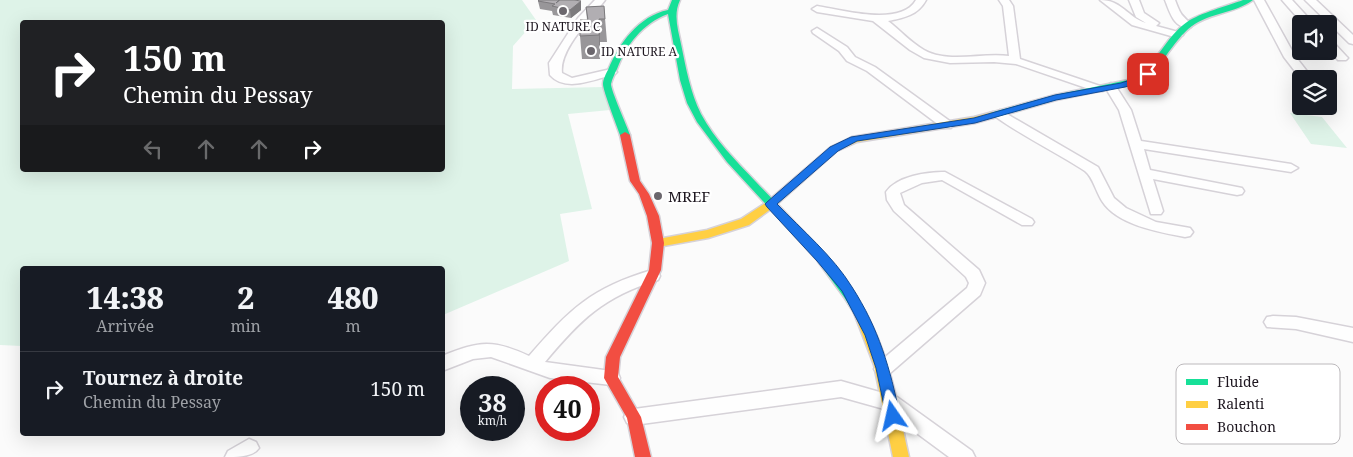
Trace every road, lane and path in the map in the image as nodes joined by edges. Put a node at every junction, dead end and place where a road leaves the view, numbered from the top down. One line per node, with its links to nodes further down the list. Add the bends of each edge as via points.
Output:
1 (600, 0): 23 (street, via 582,20 555,63 556,75 560,79)
2 (921, 0): 14 (street, via 913,10)
3 (1004, 0): 20 (street, via 1008,6)
4 (1105, 0): 16 (street, via 1136,23)
5 (1134, 0): 16 (street, via 1140,15 1149,22)
6 (1170, 0): 16 (street)
7 (1249, 0): 16 (street)
8 (1259, 0): 21 (street)
9 (1287, 0): 13 (street)
10 (1310, 0): 17 (street)
11 (675, 4): 22 (street, via 640,29 624,47); 32 (street, via 686,86 698,113 714,142)
12 (817, 9): 14 (street)
13 (1301, 15)
14 (879, 19): 20 (street, via 914,48 932,57)
15 (818, 31): 27 (street, via 851,59 871,69)
16 (1182, 31): 25 (street, via 1148,74 1136,81)
17 (1353, 41)
18 (1337, 53): 19 (street)
19 (1342, 58)
20 (1014, 60): 25 (street)
21 (1300, 70)
22 (611, 72): 23 (street); 24 (street)
23 (578, 81): 24 (street)
24 (607, 84): 36 (street, via 626,137 635,181 653,216)
25 (1105, 88): 26 (street); 28 (street, via 1125,110)
26 (1000, 114): 27 (street); 35 (street, via 1093,170 1108,200 1121,212 1152,226)
27 (948, 125): 32 (street, via 872,135 844,143)
28 (1136, 144): 29 (street); 30 (street)
29 (1291, 168)
30 (1144, 173): 31 (street); 33 (street)
31 (1237, 191)
32 (771, 204): 36 (street, via 750,219 729,228); 42 (street, via 847,289 872,335)
33 (1156, 211)
34 (1027, 222): 42 (street, via 945,176 936,175 898,187 893,192 899,208 973,274 977,283 974,291)
35 (1185, 232)
36 (658, 243): 37 (street)
37 (652, 276): 41 (street, via 599,296 573,317); 43 (street, via 613,357)
38 (1274, 322): 39 (street)
39 (1353, 335)
40 (445, 363): 41 (street, via 484,350 506,354)
41 (532, 365): 43 (street, via 570,374)
42 (883, 368): 44 (street)
43 (611, 378): 45 (street)
44 (890, 403): 45 (street, via 841,389); 47 (street); 48 (street)
45 (634, 417): 46 (street)
46 (643, 457)
47 (901, 457)
48 (965, 457)

